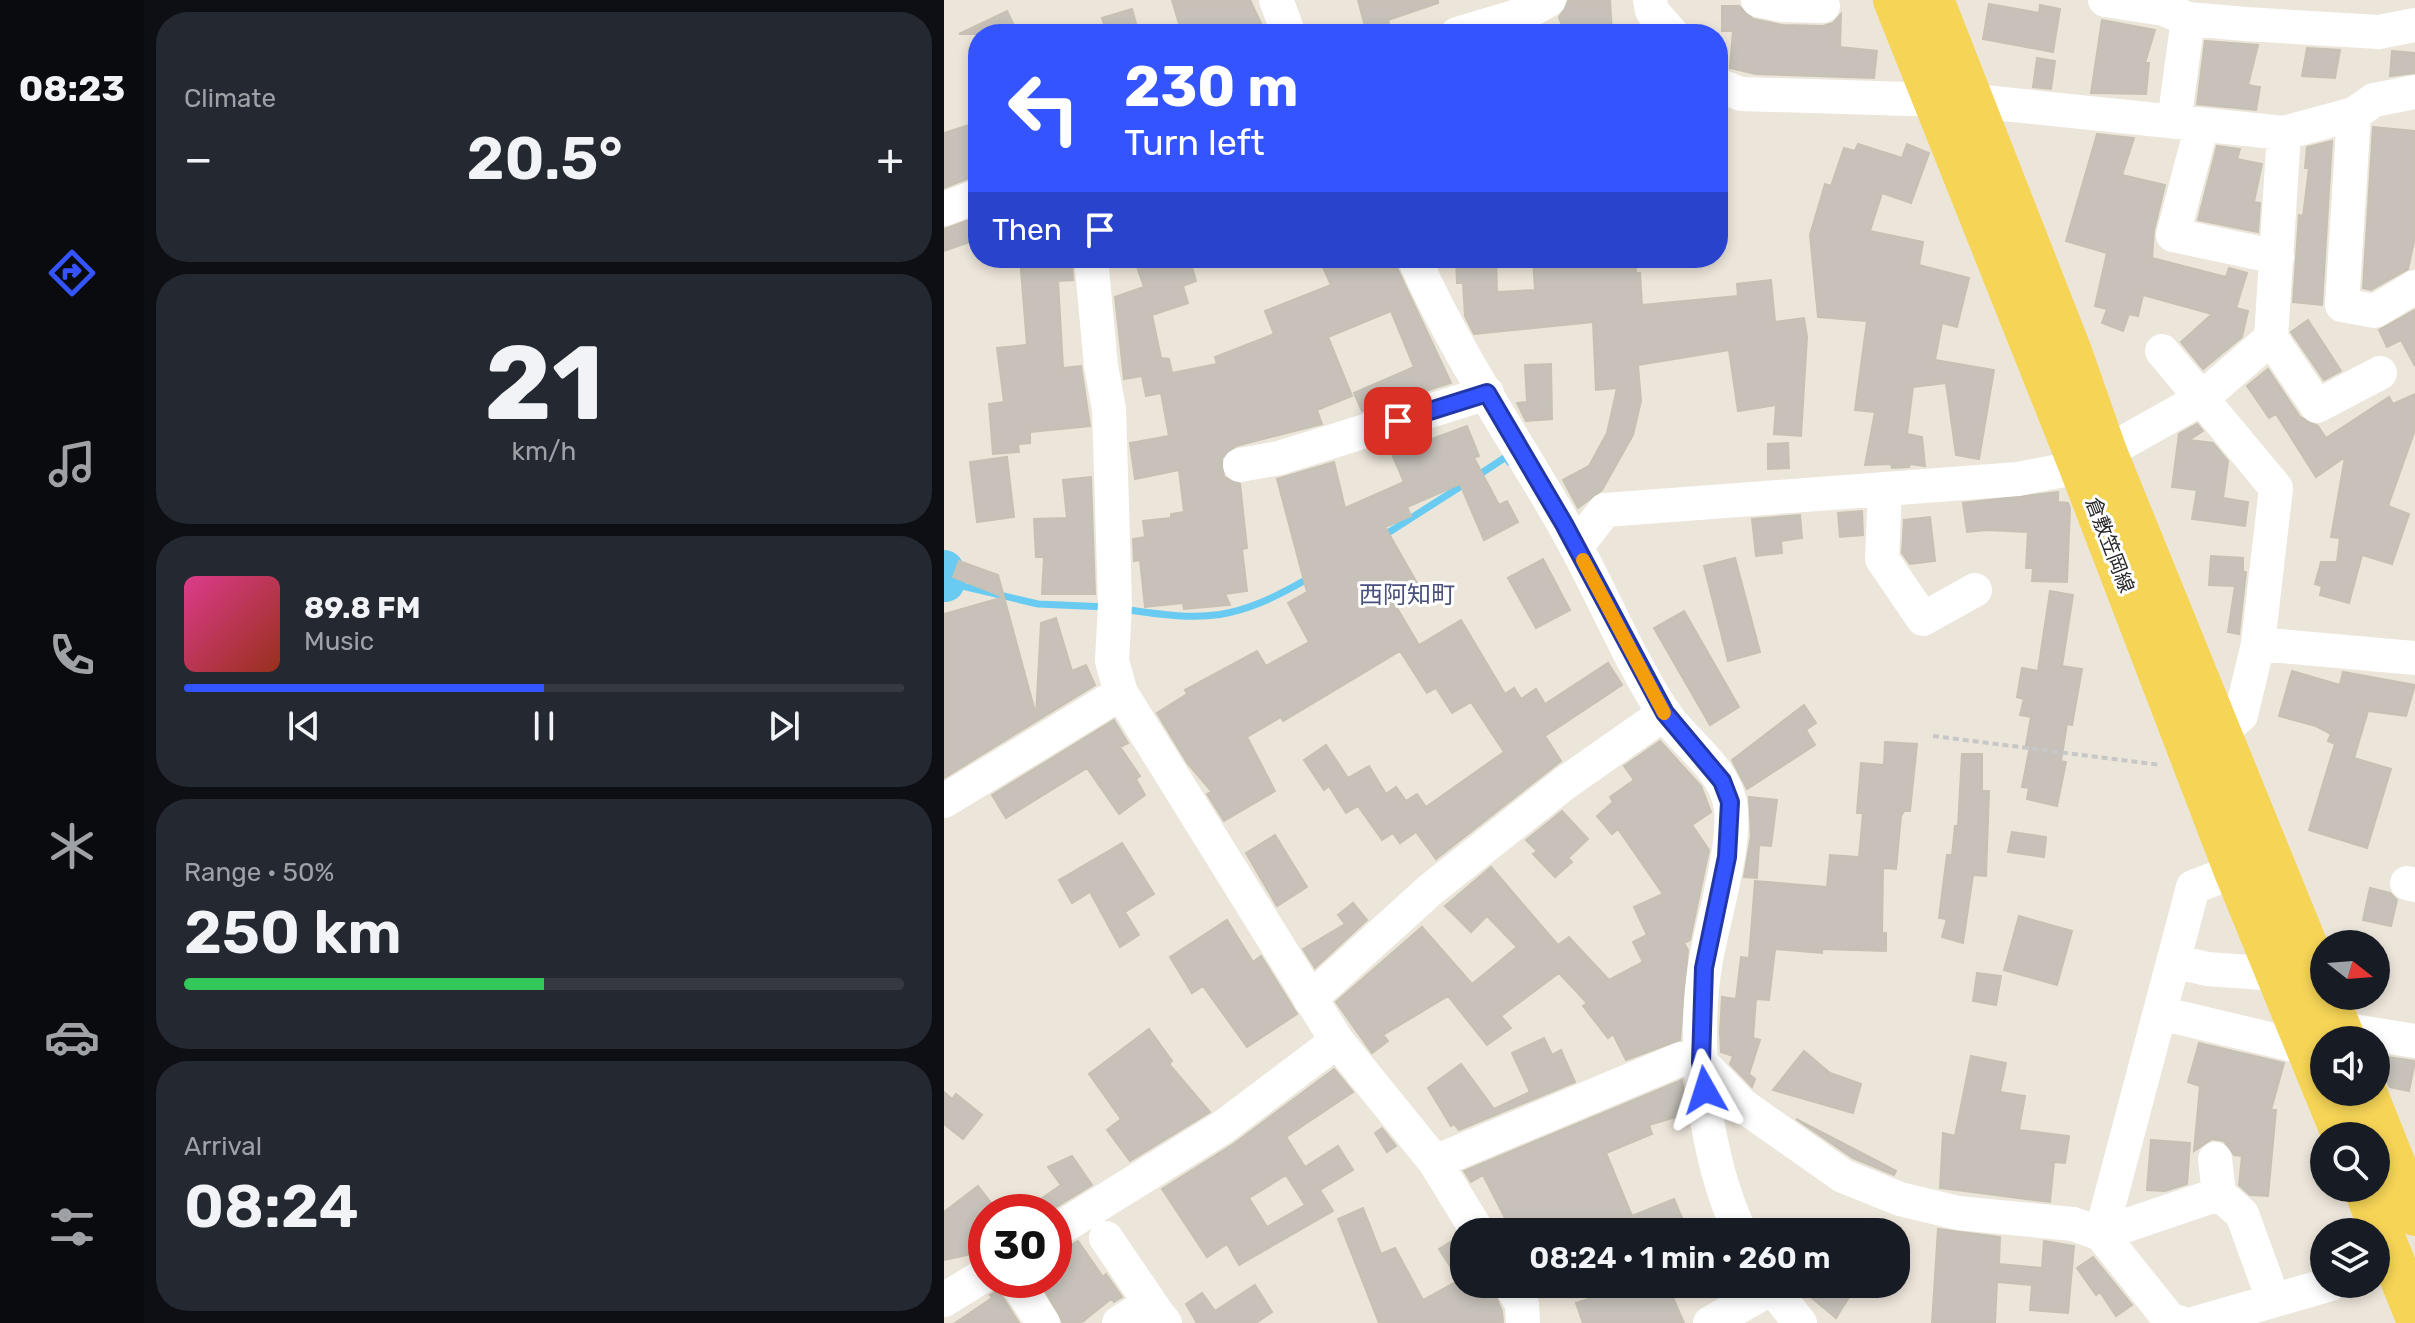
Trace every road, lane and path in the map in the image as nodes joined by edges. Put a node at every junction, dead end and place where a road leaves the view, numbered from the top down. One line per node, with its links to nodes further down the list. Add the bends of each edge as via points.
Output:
1 (1276, 0): 10 (street)
2 (1549, 0): 11 (street)
3 (1650, 0): 12 (street)
4 (1758, 0): 8 (street)
5 (1894, 0): 16 (main road, 倉敷笠岡線)
6 (1933, 0): 16 (main road, 倉敷笠岡線)
7 (2105, 0): 9 (street, via 2164,9)
8 (1823, 6)
9 (2188, 19): 13 (street, via 2379,32); 18 (street)
10 (1285, 24)
11 (1490, 24)
12 (1663, 24)
13 (2415, 25)
14 (1728, 89): 16 (street, via 1741,94)
15 (2415, 92): 17 (street, via 2374,100)
16 (1954, 101): 18 (street); 31 (main road, 倉敷笠岡線)
17 (2354, 114): 19 (street); 25 (street, via 2342,305 2375,311)
18 (2188, 124): 19 (street); 22 (street, via 2173,235)
19 (2284, 133): 22 (street)
20 (968, 200): 21 (street)
21 (944, 209)
22 (2277, 257): 26 (street)
23 (1092, 268): 38 (street, via 1109,409 1112,661)
24 (1418, 268): 29 (street, via 1434,305)
25 (2415, 287)
26 (2271, 338): 28 (street, via 2317,406); 30 (street)
27 (2162, 351): 30 (street)
28 (2380, 373)
29 (1487, 393): 32 (street, via 1279,458); 34 (street)
30 (2201, 399): 31 (street); 36 (street, via 2276,488)
31 (2093, 459): 33 (street, via 2018,479); 41 (main road, 倉敷笠岡線)
32 (1240, 465)
33 (1885, 489): 34 (street, via 1605,510); 35 (street, via 1882,559 1923,619)
34 (1576, 547): 39 (street)
35 (1975, 590)
36 (2258, 644): 37 (street); 41 (street, via 2241,715)
37 (2415, 658)
38 (1121, 693): 42 (street); 47 (street)
39 (1665, 713): 47 (street, via 1565,783 1430,890); 54 (street, via 1722,781 1730,802 1727,857 1704,968)
40 (1933, 736): 41 (path)
41 (2201, 749): 43 (main road, 倉敷笠岡線)
42 (944, 801)
43 (2253, 864): 44 (street, via 2193,887); 45 (main road, 倉敷笠岡線); 46 (main road, 倉敷笠岡線)
44 (2174, 961): 46 (street); 48 (street)
45 (2310, 964)
46 (2277, 974): 50 (main road, 倉敷笠岡線)
47 (1310, 999): 52 (street)
48 (2160, 1013): 49 (street); 64 (street)
49 (2310, 1026)
50 (2328, 1026)
51 (2390, 1037): 53 (street)
52 (1337, 1041): 57 (street); 63 (street, via 1223,1127)
53 (2415, 1041)
54 (1701, 1062): 57 (street, via 1681,1059); 62 (street, via 1718,1174); 64 (street, via 1742,1105 1843,1176 1900,1199 1958,1213 2073,1224)
55 (2372, 1106): 60 (main road)
56 (2215, 1159): 58 (street)
57 (1435, 1162): 61 (street)
58 (2219, 1194): 64 (street); 73 (street, via 2242,1214)
59 (2369, 1202): 66 (main road)
60 (2415, 1215)
61 (1469, 1218)
62 (1735, 1218)
63 (1072, 1221)
64 (2101, 1234): 77 (street)
65 (1106, 1238): 76 (street)
66 (2396, 1274): 75 (main road)
67 (968, 1285): 74 (street)
68 (2310, 1289): 73 (street)
69 (1027, 1298): 78 (street)
70 (1518, 1298): 80 (street)
71 (1751, 1298): 81 (street)
72 (1780, 1298): 82 (street)
73 (2273, 1299): 77 (street)
74 (944, 1300)
75 (2415, 1314)
76 (1161, 1318): 79 (street, via 1136,1312)
77 (2179, 1322)
78 (1043, 1323)
79 (1119, 1323)
80 (1523, 1323)
81 (1710, 1323)
82 (1800, 1323)

